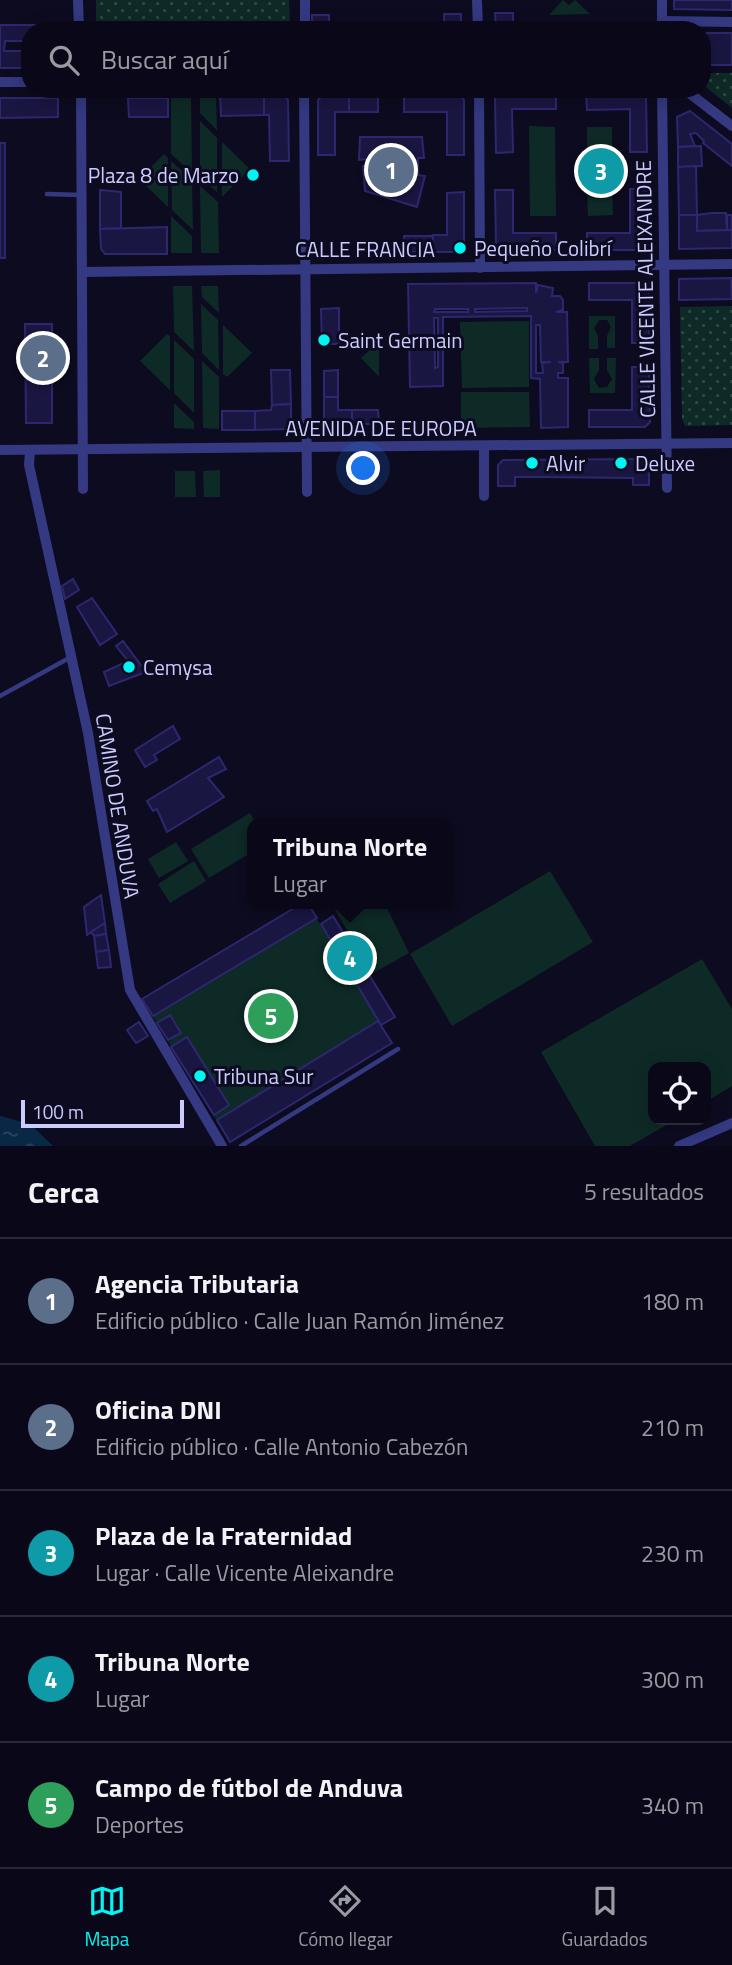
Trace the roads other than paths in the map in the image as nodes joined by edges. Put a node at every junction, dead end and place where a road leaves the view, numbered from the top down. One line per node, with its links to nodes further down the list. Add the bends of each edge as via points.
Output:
1 (78, 0): 5 (street)
2 (304, 0): 6 (street)
3 (477, 0): 7 (street)
4 (662, 0): 8 (street)
5 (79, 21)
6 (305, 21)
7 (478, 21)
8 (662, 21)
9 (732, 22): 10 (street)
10 (711, 23)
11 (0, 82): 12 (street)
12 (21, 82)
13 (81, 98): 20 (street)
14 (304, 98): 23 (street)
15 (479, 98): 24 (street)
16 (662, 98): 21 (street, CALLE VICENTE ALEIXANDRE)
17 (696, 98): 18 (street)
18 (732, 126)
19 (47, 194): 20 (lane)
20 (81, 195): 25 (street)
21 (664, 264): 22 (street, CALLE FRANCIA); 24 (street, CALLE FRANCIA); 27 (street, CALLE VICENTE ALEIXANDRE)
22 (732, 264)
23 (306, 268): 24 (street, CALLE FRANCIA); 25 (street, CALLE FRANCIA); 29 (street)
24 (480, 268)
25 (82, 272): 32 (street)
26 (732, 443): 27 (street, AVENIDA DE EUROPA)
27 (666, 445): 28 (street, AVENIDA DE EUROPA); 33 (street, CALLE VICENTE ALEIXANDRE)
28 (484, 447): 29 (street, AVENIDA DE EUROPA); 36 (street)
29 (309, 448): 32 (street, AVENIDA DE EUROPA); 35 (street)
30 (0, 450): 31 (street, AVENIDA DE EUROPA)
31 (30, 451): 32 (street, AVENIDA DE EUROPA); 37 (street, CAMINO DE ANDUVA, via 29,465)
32 (83, 451): 34 (street)
33 (667, 488)
34 (83, 489)
35 (307, 492)
36 (484, 496)
37 (72, 656): 38 (lane); 41 (street, CAMINO DE ANDUVA, via 130,990)
38 (0, 696)
39 (398, 1049): 42 (lane)
40 (732, 1123): 43 (street)
41 (222, 1146)
42 (241, 1146)
43 (679, 1146)

